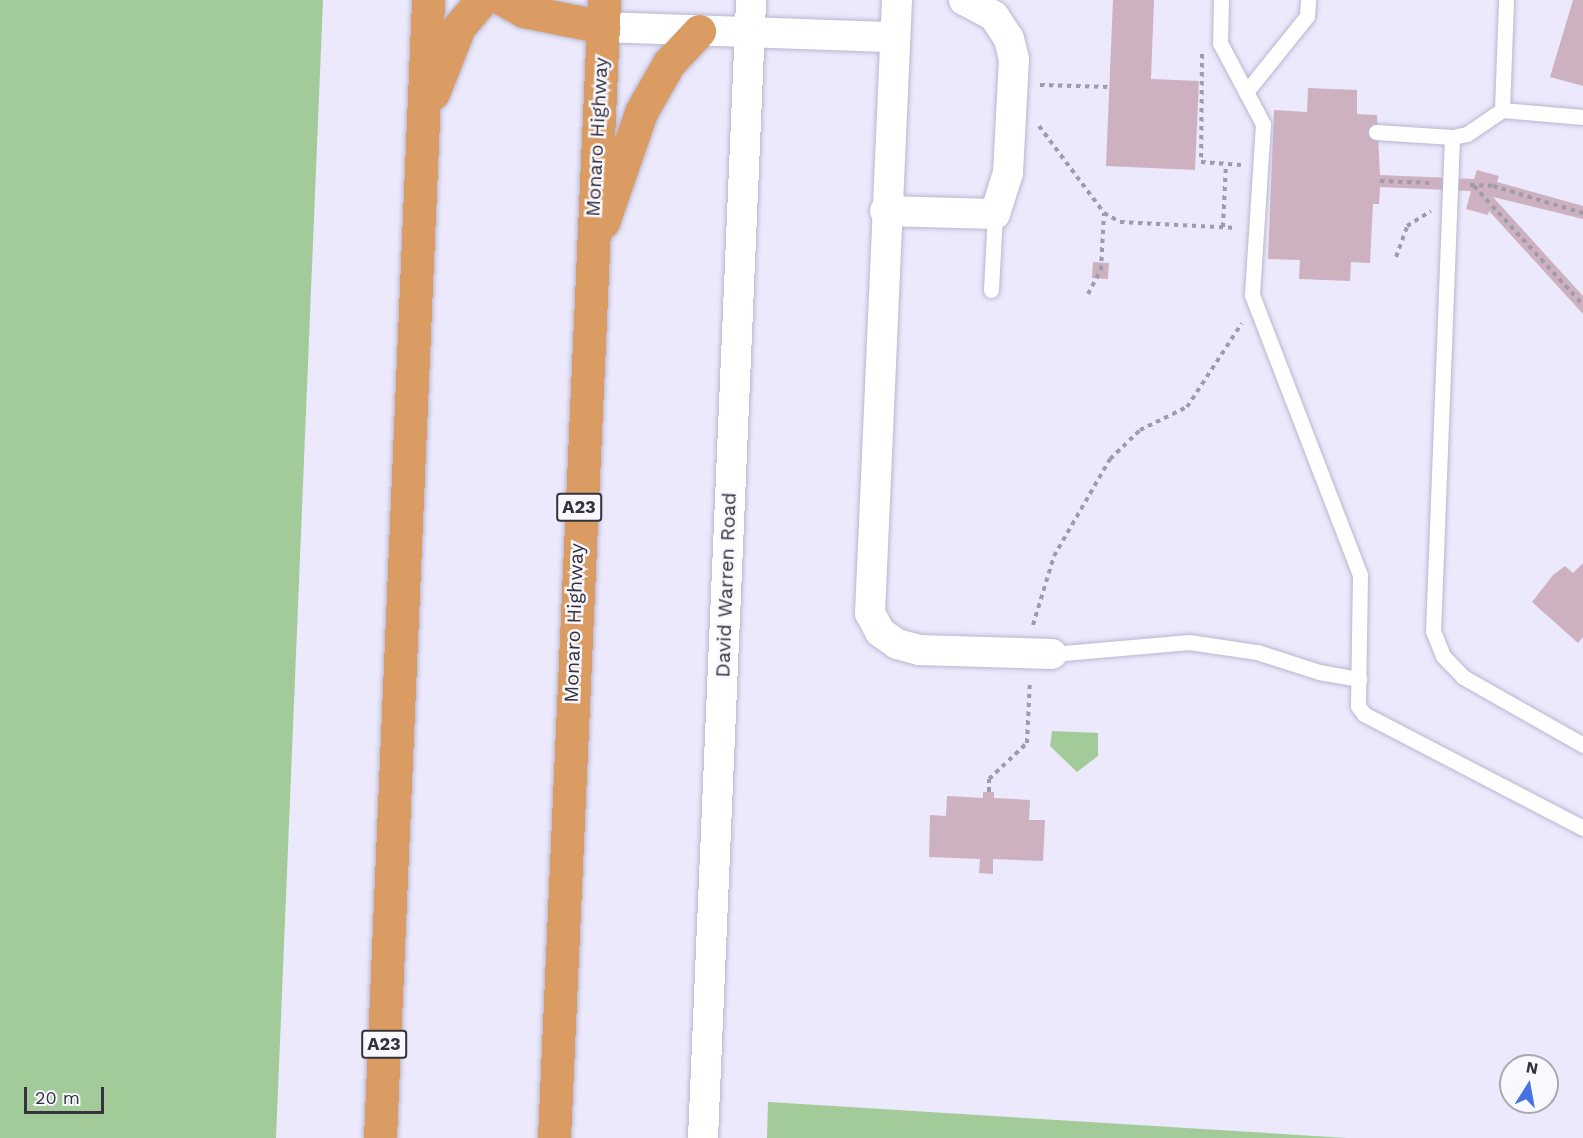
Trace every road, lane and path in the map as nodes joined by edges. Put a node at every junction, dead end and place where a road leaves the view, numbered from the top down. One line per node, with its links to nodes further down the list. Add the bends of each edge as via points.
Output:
1 (428, 0): 20 (highway, A23)
2 (482, 0): 20 (highway, via 459,27)
3 (504, 0): 10 (highway, via 524,11)
4 (751, 0): 12 (street, David Warren Road)
5 (897, 0): 13 (street)
6 (964, 0): 21 (street, via 994,16 1009,39 1014,60)
7 (1221, 0): 17 (lane, via 1220,43)
8 (1308, 0): 17 (lane, via 1307,16)
9 (1506, 0): 18 (lane)
10 (603, 13): 11 (street); 37 (highway, Monaro Highway / A23)
11 (699, 31): 12 (street); 37 (highway, via 669,63 641,112)
12 (750, 32): 13 (street); 49 (street, David Warren Road)
13 (894, 37): 30 (street)
14 (1202, 47): 24 (path, via 1201,162)
15 (1030, 84): 16 (path)
16 (1109, 87)
17 (1246, 92): 25 (lane, via 1263,124)
18 (1502, 110): 19 (lane); 23 (lane, via 1467,134)
19 (1583, 117)
20 (423, 120): 47 (highway, A23)
21 (1011, 126): 31 (path, via 1039,126); 33 (street, via 1008,173)
22 (1376, 132): 23 (lane)
23 (1452, 137): 27 (lane)
24 (1226, 164): 25 (path); 34 (path)
25 (1262, 166): 35 (lane)
26 (1380, 181): 27 (path)
27 (1450, 184): 28 (path); 29 (lane)
28 (1473, 185): 32 (path, via 1492,186); 40 (path)
29 (1451, 207): 36 (path, via 1417,216 1399,241); 44 (lane, via 1433,631 1443,656 1463,677)
30 (885, 211): 33 (street); 42 (street, via 870,613 880,632 897,644 919,650)
31 (1104, 213): 34 (path, via 1120,222); 39 (path, via 1101,270)
32 (1583, 213)
33 (995, 214): 38 (lane)
34 (1223, 227): 35 (path)
35 (1257, 229): 41 (lane, via 1252,295)
36 (1396, 257)
37 (590, 261): 48 (highway, Monaro Highway / A23)
38 (991, 290)
39 (1088, 294)
40 (1583, 305)
41 (1256, 306): 42 (path, via 1224,345 1196,397 1175,415 1129,438 1110,459 1054,556 1036,609); 43 (lane, via 1360,575)
42 (1041, 654): 43 (lane, via 1189,642 1257,652 1319,672); 45 (path, via 1027,743 989,779)
43 (1359, 679): 46 (lane, via 1358,706 1364,714)
44 (1583, 745)
45 (989, 792)
46 (1583, 828)
47 (380, 1138)
48 (554, 1138)
49 (703, 1138)

